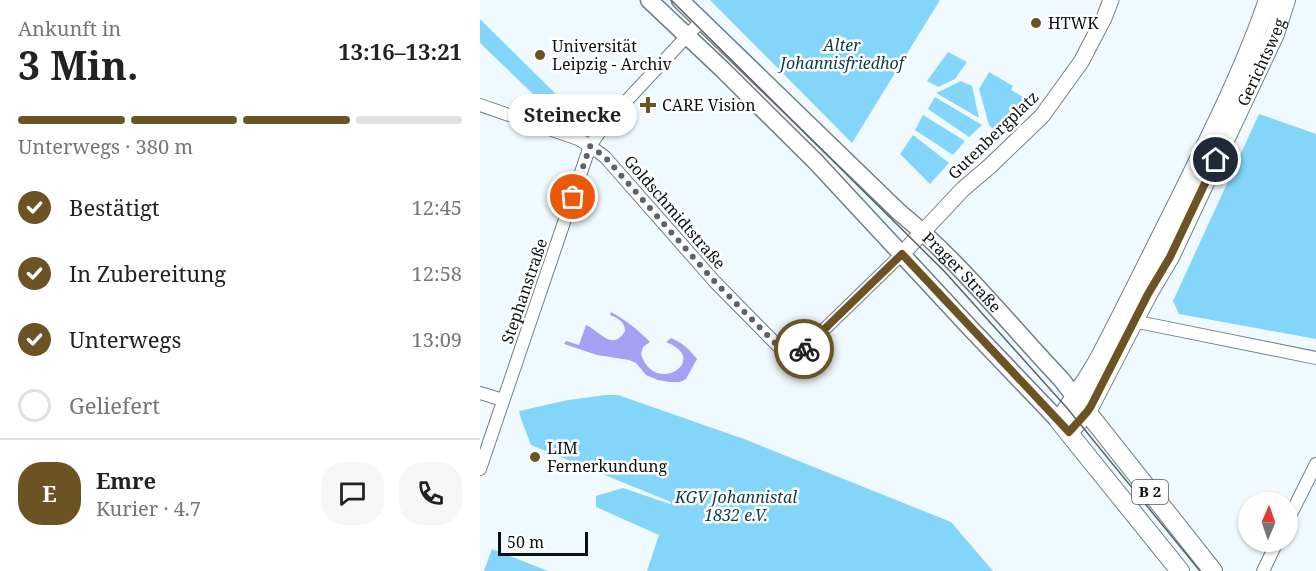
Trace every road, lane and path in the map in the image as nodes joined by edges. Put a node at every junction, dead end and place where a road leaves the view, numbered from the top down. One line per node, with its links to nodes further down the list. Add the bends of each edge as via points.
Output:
1 (649, 0): 7 (main road, Prager Straße)
2 (680, 0): 6 (main road, Prager Straße)
3 (1112, 0): 10 (street, Gutenbergplatz, via 1081,62 1042,116)
4 (1269, 0): 15 (main road, Gerichtsweg, via 1205,146 1100,356)
5 (1286, 0): 12 (main road, Gerichtsweg, via 1275,34 1170,257)
6 (701, 21): 7 (street, Stephanstraße); 10 (main road, Prager Straße)
7 (687, 36): 9 (street, Stephanstraße, via 604,124); 11 (main road, Prager Straße, via 816,162)
8 (480, 105): 9 (street, Goldschmidtstraße)
9 (590, 146): 11 (street, Goldschmidtstraße, via 605,157 715,282 779,347 795,355); 16 (street, Stephanstraße)
10 (922, 232): 11 (street, Gutenbergplatz); 15 (main road, Prager Straße)
11 (902, 254): 18 (main road, Prager Straße)
12 (1133, 321): 13 (street); 17 (main road, Gerichtsweg)
13 (1316, 358)
14 (480, 393): 16 (street)
15 (1075, 397): 17 (main road, Prager Straße / B 2); 18 (main road, Gerichtsweg)
16 (503, 400): 20 (street, Stephanstraße)
17 (1087, 412): 18 (main road, Gerichtsweg); 24 (main road, Prager Straße / B 2)
18 (1064, 426): 23 (main road, Prager Straße / B 2)
19 (1316, 464): 21 (street)
20 (480, 469)
21 (1298, 500)
22 (1272, 552): 25 (street)
23 (1180, 571)
24 (1213, 571)
25 (1263, 571)

